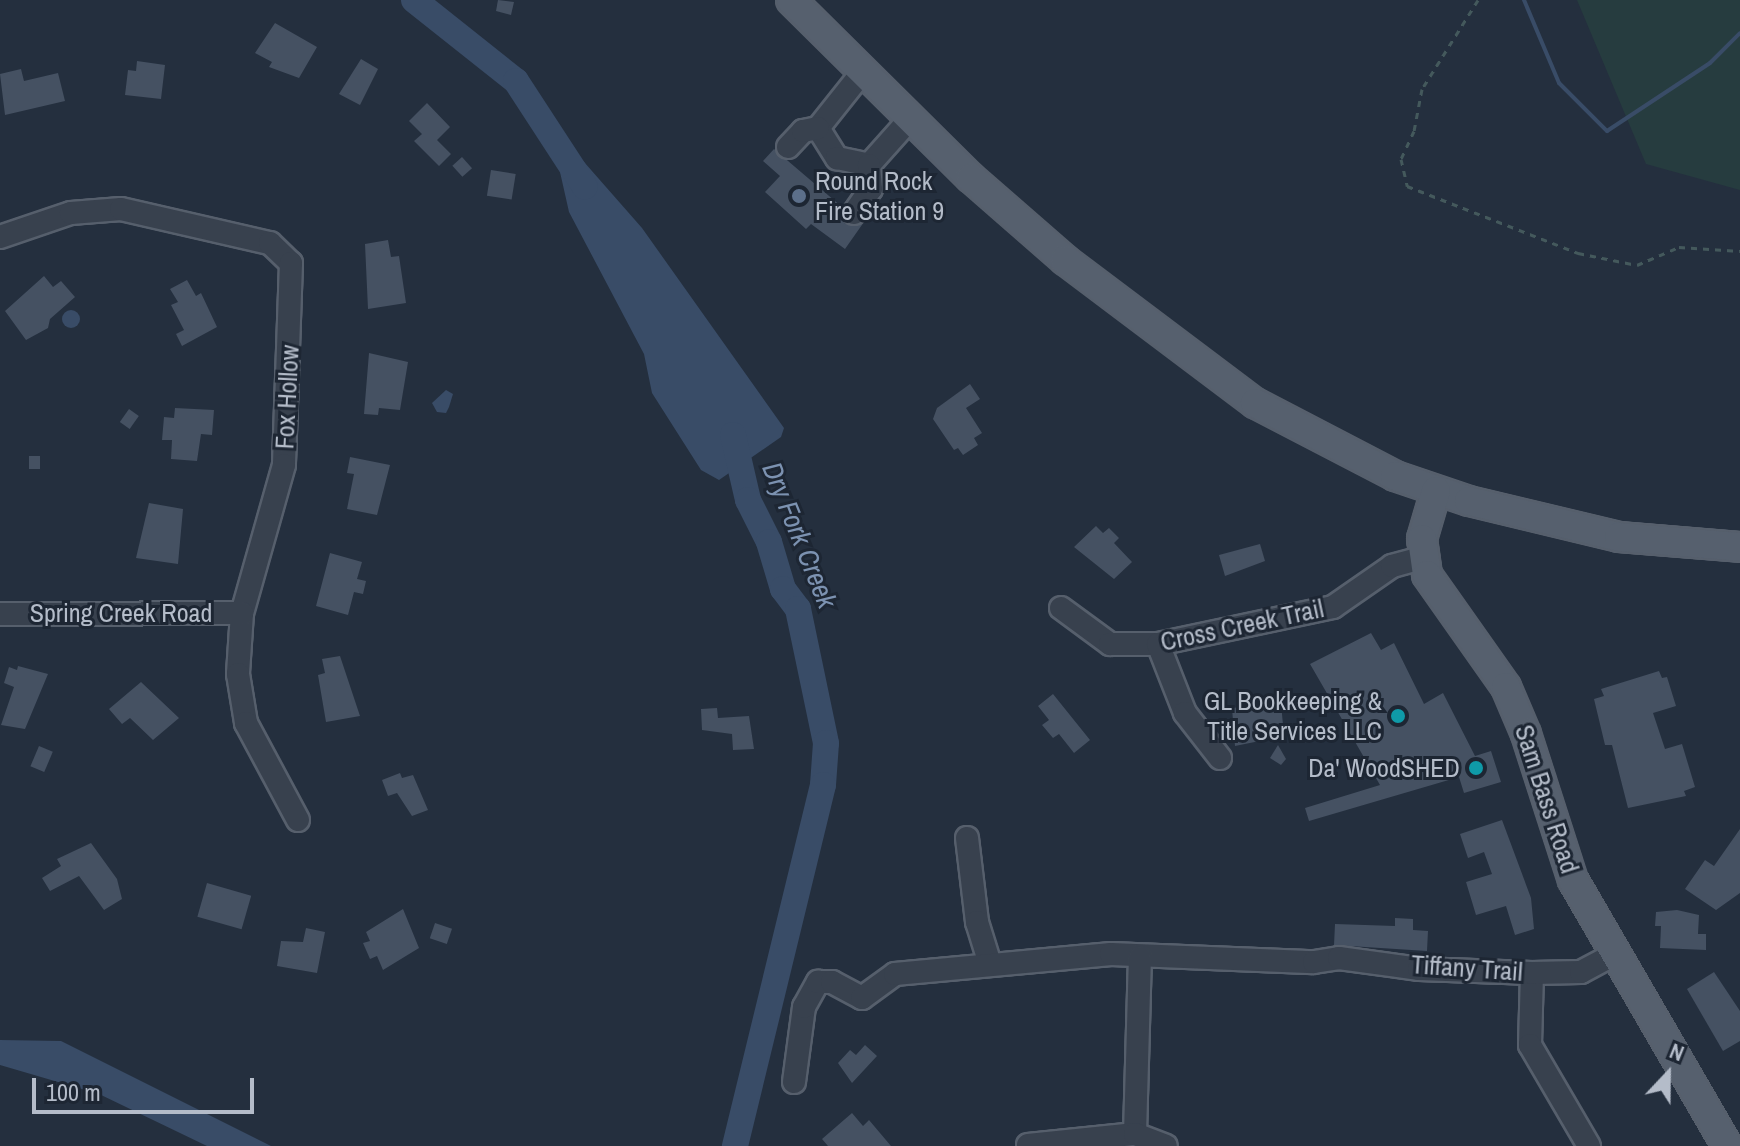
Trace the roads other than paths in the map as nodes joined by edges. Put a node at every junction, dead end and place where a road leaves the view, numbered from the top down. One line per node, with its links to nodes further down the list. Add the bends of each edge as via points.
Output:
1 (791, 0): 2 (main road)
2 (861, 74): 3 (main road); 4 (street)
3 (910, 119): 6 (street); 9 (main road, via 1065,260 1214,376 1331,445)
4 (818, 128): 5 (street, via 803,131); 6 (street, via 837,158)
5 (788, 147)
6 (869, 165): 7 (street, via 871,189)
7 (854, 213)
8 (0, 237): 13 (street, Fox Hollow, via 71,213 121,209 270,243 291,263 284,465)
9 (1436, 491): 10 (main road, via 1594,533); 11 (main road)
10 (1740, 547)
11 (1421, 558): 15 (street, Cross Creek Trail, via 1392,566 1333,607); 19 (main road, Sam Bass Road, via 1437,591 1506,687 1573,880)
12 (1061, 608): 15 (street, Cross Creek Trail, via 1110,644)
13 (242, 613): 14 (street, Spring Creek Road); 17 (street, Fox Hollow, via 238,674 246,723)
14 (0, 614)
15 (1158, 644): 16 (street, via 1185,713)
16 (1220, 758)
17 (298, 820)
18 (967, 838): 21 (street, via 977,922)
19 (1615, 954): 22 (street, Tiffany Trail, via 1581,972); 28 (main road, Sam Bass Road)
20 (1140, 957): 21 (street, Tiffany Trail); 22 (street, Tiffany Trail, via 1314,962 1339,958 1419,969); 24 (street)
21 (990, 964): 23 (street, Tiffany Trail, via 895,974 862,998 832,982 818,982 804,1007)
22 (1532, 973): 27 (street, via 1530,1045)
23 (794, 1082)
24 (1135, 1134): 25 (street); 26 (street)
25 (1028, 1145)
26 (1166, 1146)
27 (1589, 1146)
28 (1727, 1146)

